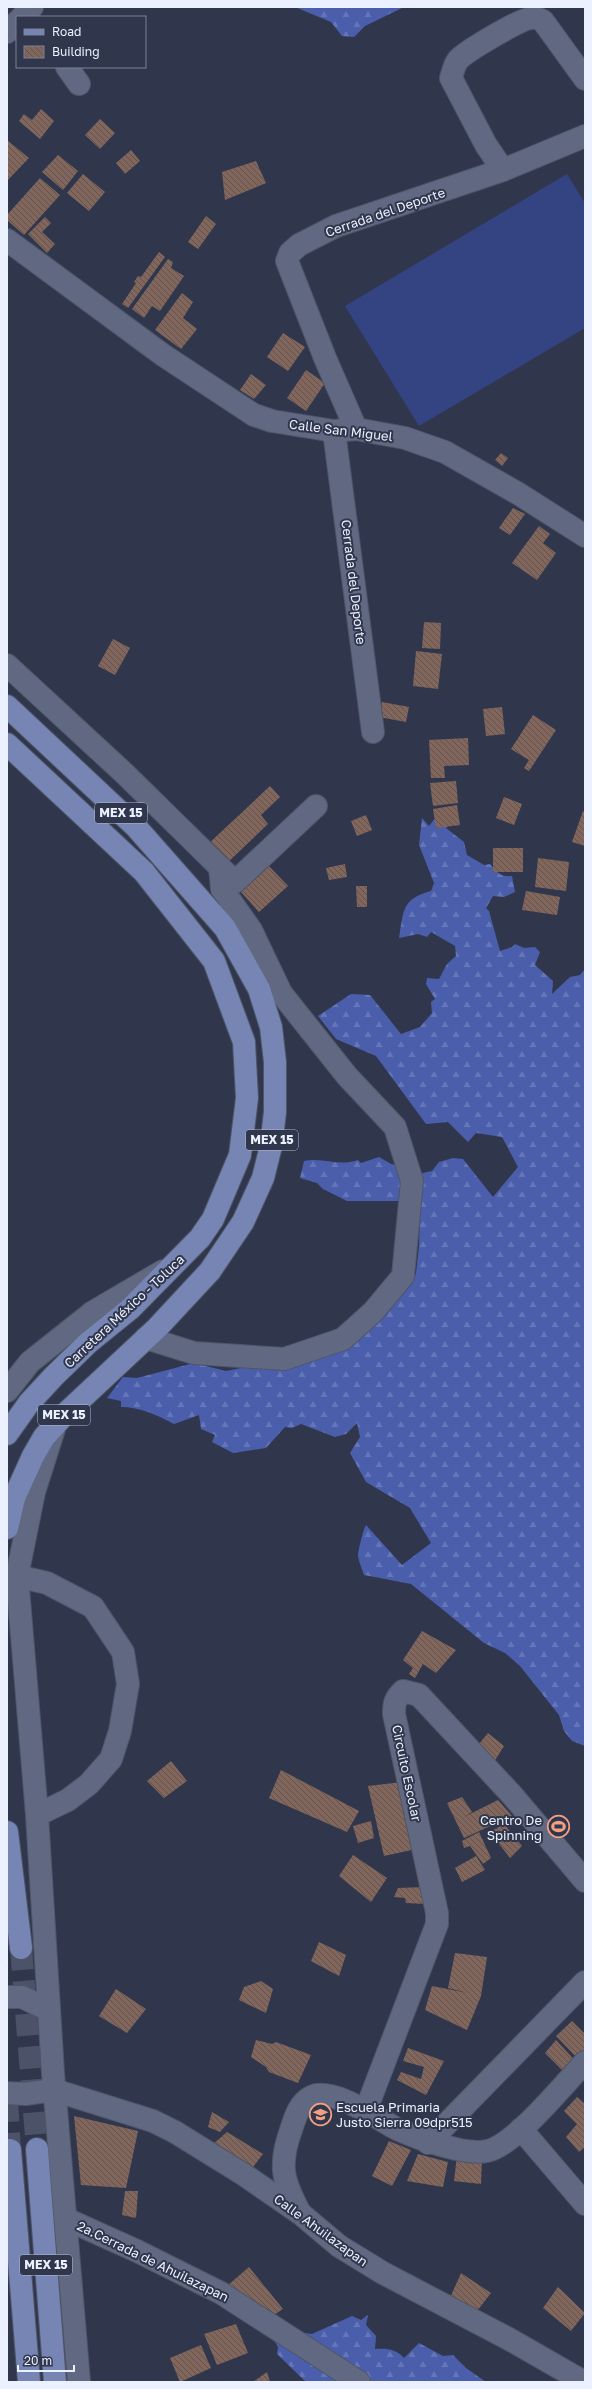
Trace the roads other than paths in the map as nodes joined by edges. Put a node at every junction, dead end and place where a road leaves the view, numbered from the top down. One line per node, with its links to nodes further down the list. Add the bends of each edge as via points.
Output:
1 (16, 23): 2 (street)
2 (7, 32)
3 (585, 79): 5 (street, via 543,22 532,17 464,54 457,61 451,78 486,145)
4 (585, 136): 5 (street, Cerrada del Deporte)
5 (503, 170): 7 (street, Cerrada del Deporte, via 336,226 299,245 290,254 287,261)
6 (7, 240): 8 (street, Calle San Miguel, via 163,355 254,414 272,421)
7 (356, 429): 8 (street, Calle San Miguel); 9 (street, Calle San Miguel, via 405,438 445,452 519,494)
8 (334, 431): 12 (street, Cerrada del Deporte)
9 (585, 536)
10 (7, 665): 15 (street, via 125,774)
11 (7, 706): 17 (main road, MEX 15, via 136,827 225,928 258,990 271,1027 275,1062 275,1112 271,1146 263,1178 243,1222 210,1271)
12 (373, 732)
13 (7, 744): 16 (main road, Carretera México - Toluca / MEX 15, via 144,872 214,961 236,1016 244,1042 247,1098 240,1155 213,1219)
14 (316, 806): 15 (street)
15 (227, 874): 17 (street, via 222,889 251,930 282,993 347,1076 395,1127 412,1181 403,1276 373,1312 343,1339 284,1359 194,1353)
16 (178, 1263): 18 (street, via 93,1312 30,1362); 20 (main road, Carretera México - Toluca / MEX 15, via 54,1376 34,1397)
17 (146, 1338): 19 (main road, MEX 15)
18 (7, 1391)
19 (56, 1424): 21 (main road, MEX 15, via 44,1437 33,1456 14,1498); 22 (street, via 34,1492)
20 (7, 1434)
21 (7, 1528)
22 (17, 1576): 23 (street); 23 (street, via 47,1583 93,1608 123,1652 128,1684 120,1731 111,1759 89,1784 73,1796)
23 (37, 1815): 29 (street)
24 (7, 1832): 26 (main road)
25 (585, 1881): 33 (street, Circuito Escolar, via 512,1795 419,1695 403,1691 394,1703 394,1714 437,1913 437,1924)
26 (21, 1948)
27 (585, 1982): 35 (street)
28 (7, 1997): 29 (street, via 22,1997)
29 (49, 2010): 31 (street)
30 (585, 2062): 34 (street)
31 (54, 2090): 32 (street, via 25,2094); 39 (street, Calle Ahuilazapan, via 123,2110 168,2128 243,2174); 40 (street)
32 (7, 2093)
33 (366, 2110): 35 (street, via 395,2128); 39 (street, via 319,2094 310,2097 297,2113 282,2165 286,2184)
34 (520, 2129): 35 (street, via 504,2144 486,2152); 38 (street)
35 (428, 2142)
36 (37, 2149): 42 (main road, MEX 15)
37 (10, 2150): 41 (main road, MEX 15)
38 (585, 2204)
39 (300, 2214): 45 (street, Calle Ahuilazapan, via 339,2246 383,2273 509,2339)
40 (66, 2219): 43 (street); 44 (street, 2a.Cerrada de Ahuilazapan, via 137,2250 221,2293)
41 (29, 2382)
42 (55, 2382)
43 (79, 2382)
44 (359, 2382)
45 (584, 2382)

